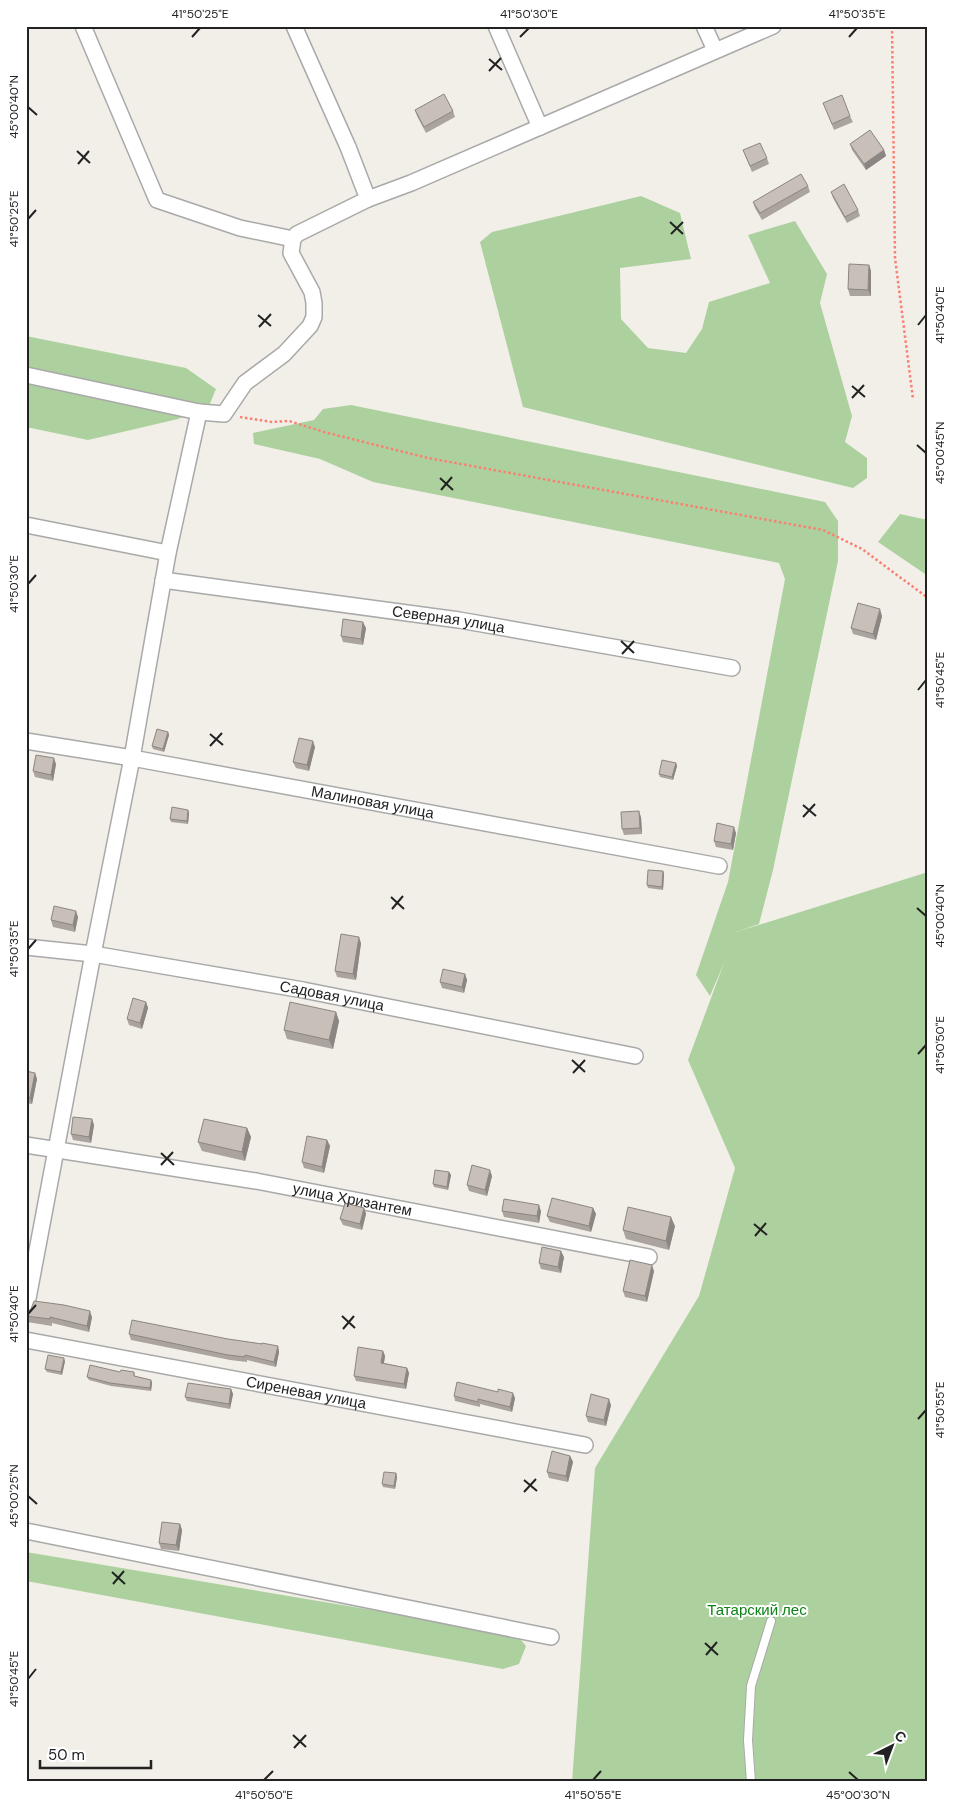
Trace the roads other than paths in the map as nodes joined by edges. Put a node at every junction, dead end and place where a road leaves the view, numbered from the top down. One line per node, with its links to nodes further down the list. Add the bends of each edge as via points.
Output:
1 (83, 26): 9 (street, via 157,200 240,228)
2 (294, 26): 8 (street)
3 (496, 26): 7 (street)
4 (704, 26): 6 (street)
5 (773, 26): 6 (street)
6 (715, 50): 7 (street)
7 (540, 127): 8 (street)
8 (368, 199): 9 (street, via 297,234)
9 (293, 239): 11 (street, via 291,253 312,292 314,317 310,326 284,354 246,383 224,414)
10 (26, 375): 11 (street)
11 (199, 412): 13 (street)
12 (26, 525): 13 (street)
13 (168, 553): 14 (street)
14 (163, 580): 15 (street, Северная улица, via 459,620); 17 (street)
15 (732, 668)
16 (26, 741): 17 (street, Малиновая улица)
17 (132, 758): 18 (street, Малиновая улица); 20 (street)
18 (718, 866)
19 (26, 947): 20 (street, Садовая улица)
20 (93, 954): 21 (street, Садовая улица, via 302,990); 23 (street)
21 (635, 1056)
22 (26, 1145): 23 (street, улица Хризантем)
23 (56, 1151): 24 (street, улица Хризантем, via 256,1181); 25 (street)
24 (649, 1257)
25 (26, 1309)
26 (26, 1340): 27 (street, Сиреневая улица)
27 (585, 1445)
28 (26, 1532): 30 (street)
29 (771, 1621): 31 (lane, via 751,1686 748,1740)
30 (551, 1637)
31 (751, 1782)

